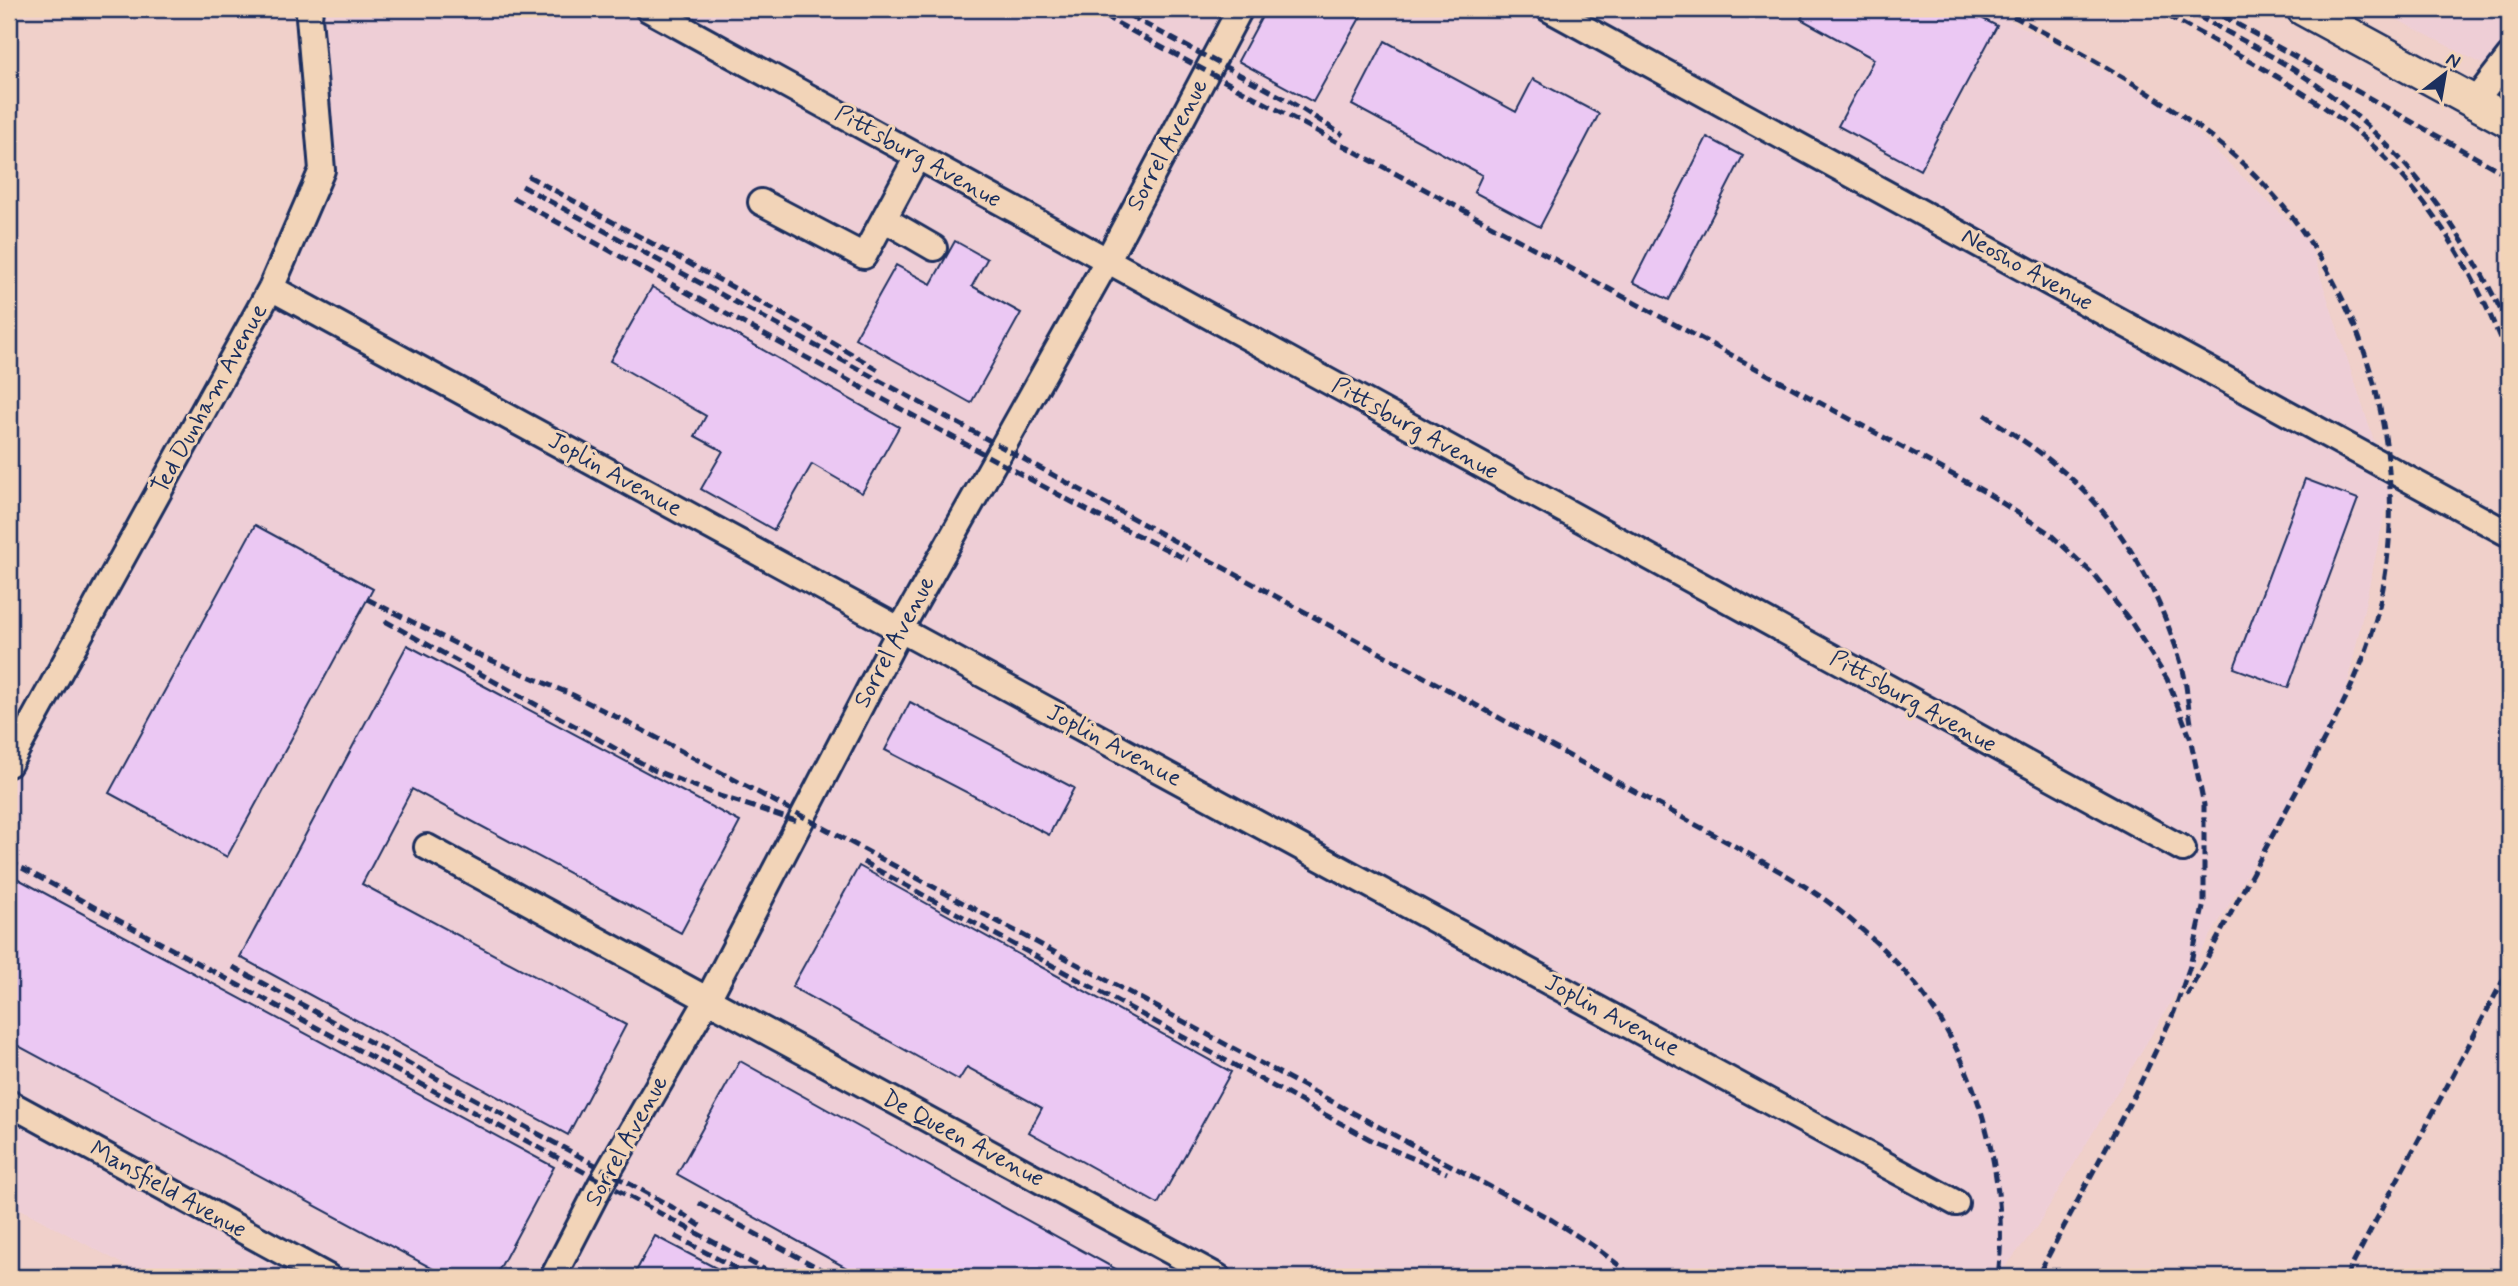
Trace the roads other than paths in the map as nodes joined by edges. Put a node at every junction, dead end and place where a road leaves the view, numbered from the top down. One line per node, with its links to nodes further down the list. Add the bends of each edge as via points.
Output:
1 (310, 9): 14 (street, Ted Dunham Avenue, via 322,170)
2 (648, 9): 9 (street, Pittsburg Avenue)
3 (1240, 9): 13 (street, Sorrel Avenue)
4 (1549, 9): 15 (street, Neosho Avenue)
5 (2303, 9): 7 (main road)
6 (2509, 57): 7 (street)
7 (2474, 102): 8 (main road)
8 (2509, 121)
9 (918, 157): 11 (street); 13 (street, Pittsburg Avenue)
10 (761, 202): 11 (street, via 864,256)
11 (884, 219): 12 (street)
12 (934, 248)
13 (1107, 261): 16 (street, Sorrel Avenue); 19 (street, Pittsburg Avenue)
14 (271, 288): 16 (street, Joplin Avenue); 17 (street, Ted Dunham Avenue)
15 (2505, 531)
16 (900, 630): 20 (street, Sorrel Avenue); 22 (street, Joplin Avenue)
17 (9, 764)
18 (426, 848): 20 (street, De Queen Avenue)
19 (2183, 849)
20 (707, 1001): 23 (street, De Queen Avenue); 25 (street, Sorrel Avenue)
21 (9, 1103): 24 (street, Mansfield Avenue)
22 (1956, 1203)
23 (1192, 1271): 26 (street, De Queen Avenue)
24 (328, 1277)
25 (553, 1277)
26 (1218, 1277)

